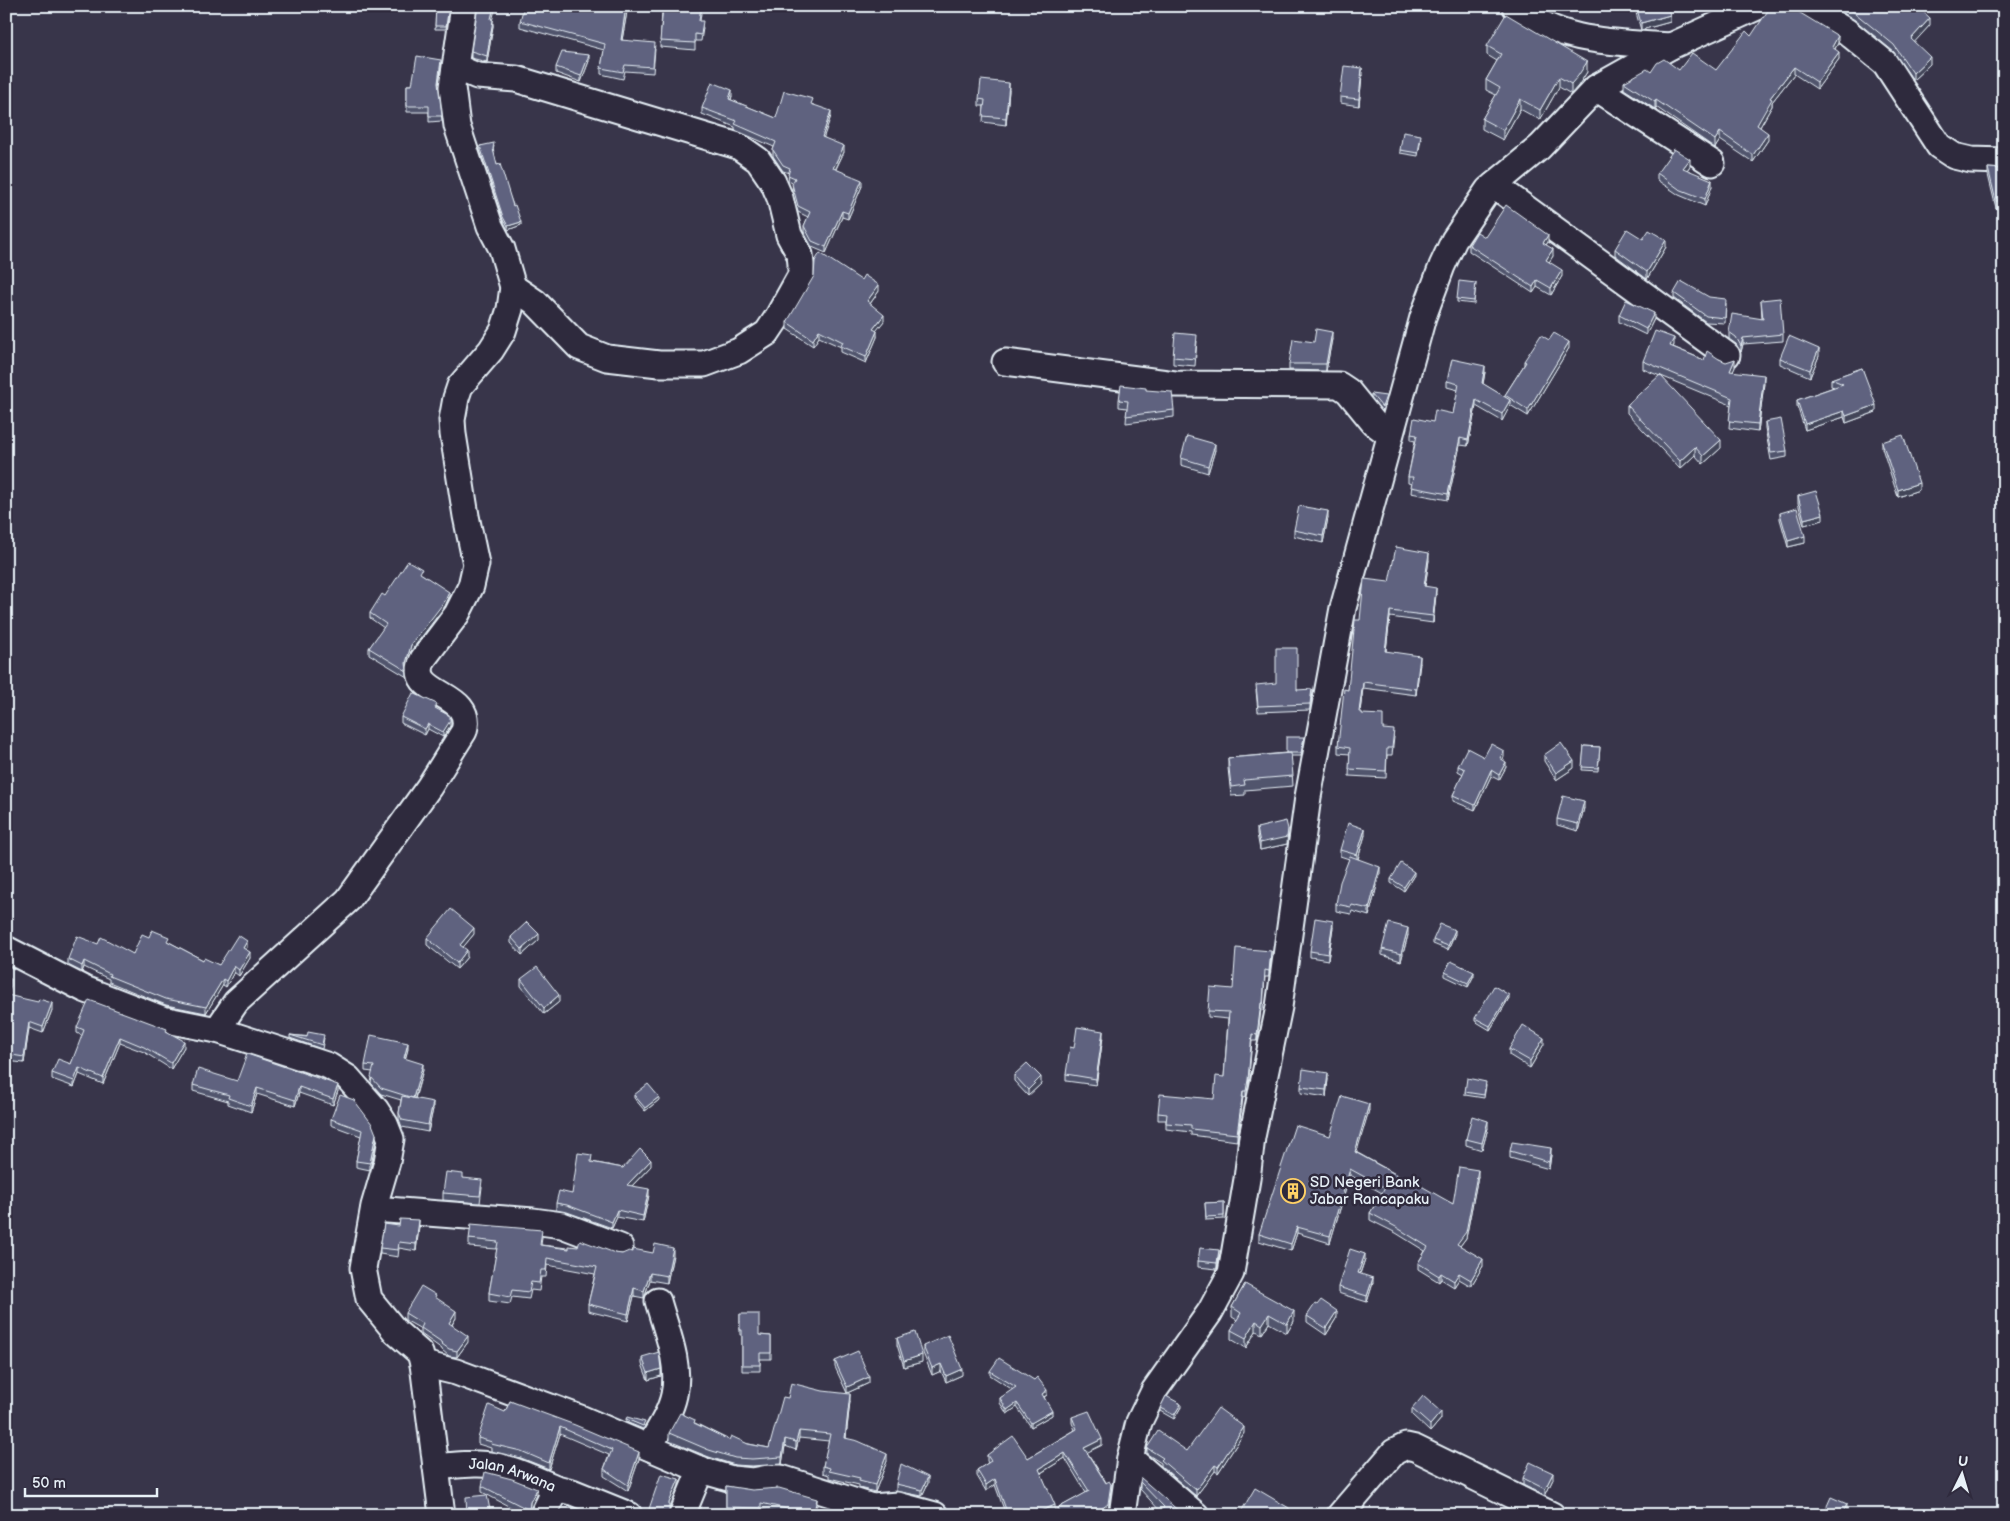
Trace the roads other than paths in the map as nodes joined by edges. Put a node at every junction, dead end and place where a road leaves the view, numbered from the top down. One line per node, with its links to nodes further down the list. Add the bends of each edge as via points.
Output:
1 (464, 6): 6 (street)
2 (1515, 6): 5 (street, via 1545,26 1566,34 1592,40)
3 (1759, 6): 5 (street)
4 (1804, 6): 8 (street, via 1846,31 1885,63 1940,146 1954,156 1970,160)
5 (1671, 46): 7 (street)
6 (456, 67): 11 (street, via 452,86 457,126); 11 (street, via 477,76 516,79 738,146 758,160 773,182 801,264 801,275 767,333 739,351 704,364 659,364 608,358 578,347 535,302)
7 (1596, 88): 9 (street); 10 (street, via 1540,147)
8 (2004, 161)
9 (1712, 163)
10 (1494, 185): 12 (street); 14 (street, via 1454,240 1442,266 1423,317)
11 (513, 287): 16 (street, via 503,331 460,386 452,420 464,508 476,564 471,586 457,614 419,668 427,686 454,700 462,710 467,722 464,731 429,787 348,900 259,979 236,1002)
12 (1727, 355)
13 (1005, 362): 14 (street, via 1175,384 1339,385 1348,391 1374,423)
14 (1390, 435): 22 (street, via 1343,608 1335,650 1308,797 1279,1008 1252,1137 1231,1273 1210,1312 1154,1391 1139,1422)
15 (6, 949): 16 (street, via 84,989 162,1020)
16 (217, 1030): 17 (street, via 329,1066 354,1084 376,1110 391,1139)
17 (374, 1209): 18 (street, via 562,1225); 20 (street, via 362,1268 369,1299 396,1332 420,1353)
18 (620, 1247)
19 (658, 1301): 21 (street, via 676,1378 669,1411)
20 (423, 1364): 21 (street, via 456,1372); 23 (street)
21 (649, 1447): 24 (street)
22 (1130, 1458): 31 (street); 32 (street)
23 (436, 1467): 25 (street, Jalan Arwana, via 497,1466); 26 (street)
24 (701, 1469): 29 (street); 30 (street, via 753,1481 782,1478 872,1507 898,1505)
25 (556, 1488): 27 (street, Jalan Arwana); 28 (street)
26 (442, 1515)
27 (543, 1515)
28 (630, 1515)
29 (682, 1515)
30 (935, 1515)
31 (1122, 1515)
32 (1196, 1515)
33 (1340, 1515): 34 (street, via 1394,1452 1406,1446)
34 (1552, 1515)

